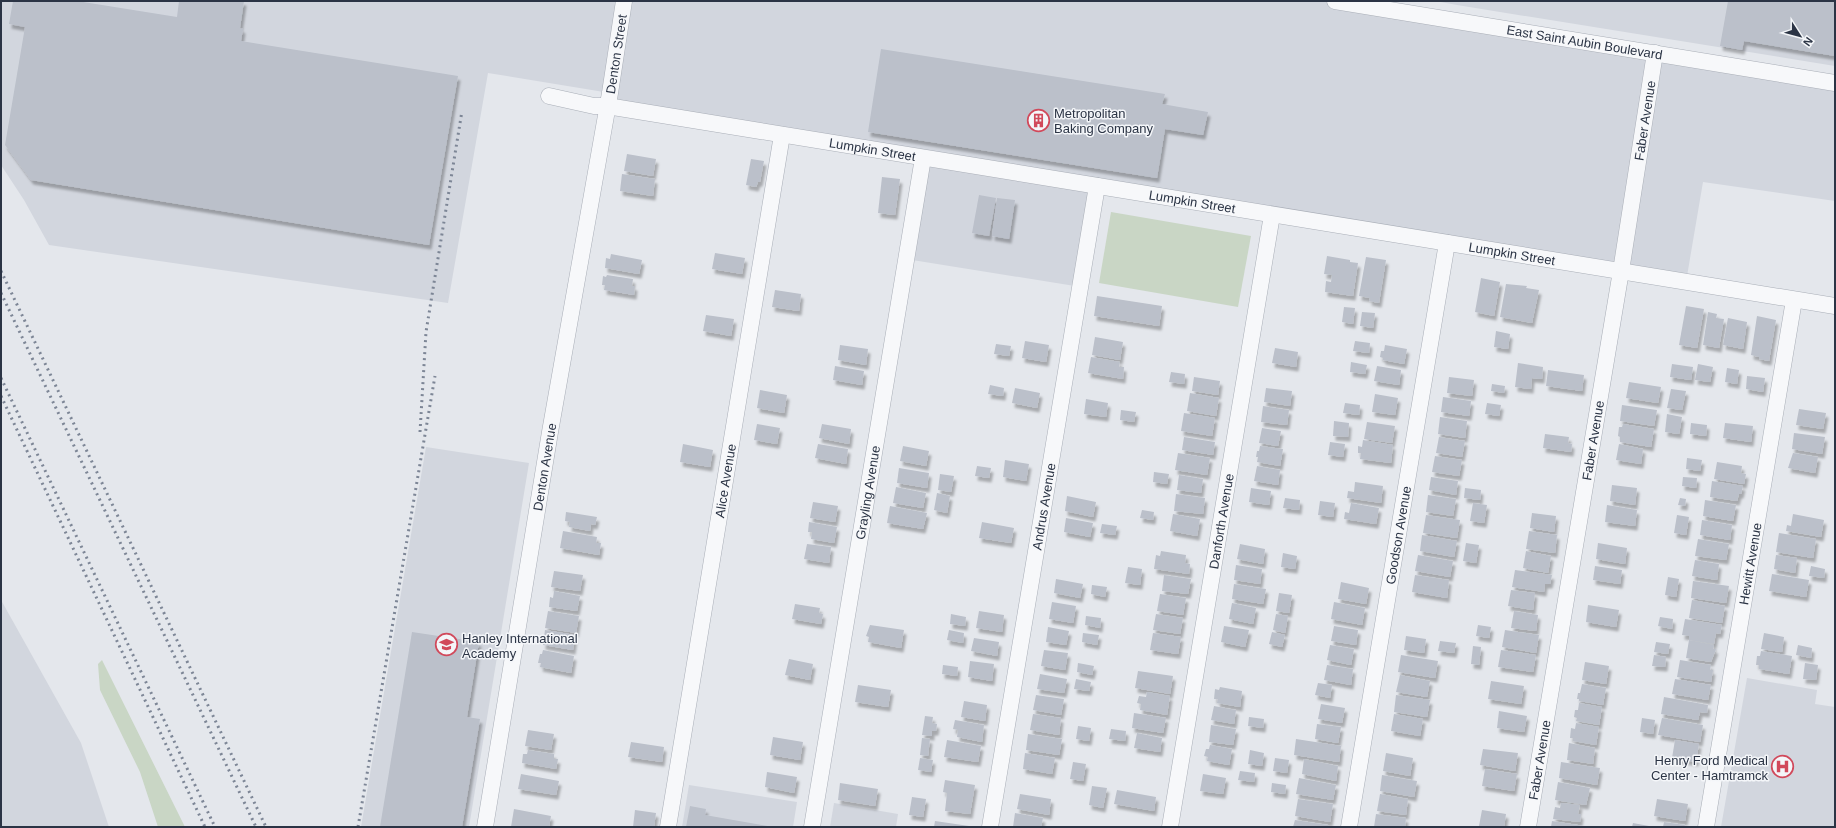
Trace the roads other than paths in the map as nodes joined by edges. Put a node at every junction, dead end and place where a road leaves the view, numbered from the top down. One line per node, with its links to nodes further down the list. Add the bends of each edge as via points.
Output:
1 (624, 1): 6 (street, Denton Street)
2 (1335, 1): 3 (street, East Saint Aubin Boulevard)
3 (1655, 53): 4 (street, East Saint Aubin Boulevard); 12 (street, Faber Avenue)
4 (1835, 82)
5 (549, 96): 6 (street, Lumpkin Street, via 594,106)
6 (607, 106): 7 (street, Lumpkin Street); 15 (street, Denton Avenue, via 551,424)
7 (782, 135): 8 (street, Lumpkin Street); 16 (street, Alice Avenue)
8 (923, 158): 9 (street, Lumpkin Street); 17 (street, Grayling Avenue)
9 (1097, 186): 10 (street, Lumpkin Street); 18 (street, Andrus Avenue)
10 (1272, 214): 11 (street, Lumpkin Street); 19 (street, Danforth Avenue)
11 (1447, 243): 12 (street, Lumpkin Street); 20 (street, Goodson Avenue)
12 (1621, 271): 13 (street, Lumpkin Street); 21 (street, Faber Avenue)
13 (1794, 300): 14 (street, Lumpkin Street); 22 (street, Hewitt Avenue)
14 (1835, 306)
15 (485, 827)
16 (668, 827)
17 (812, 827)
18 (990, 827)
19 (1170, 827)
20 (1349, 827)
21 (1528, 827)
22 (1706, 827)

